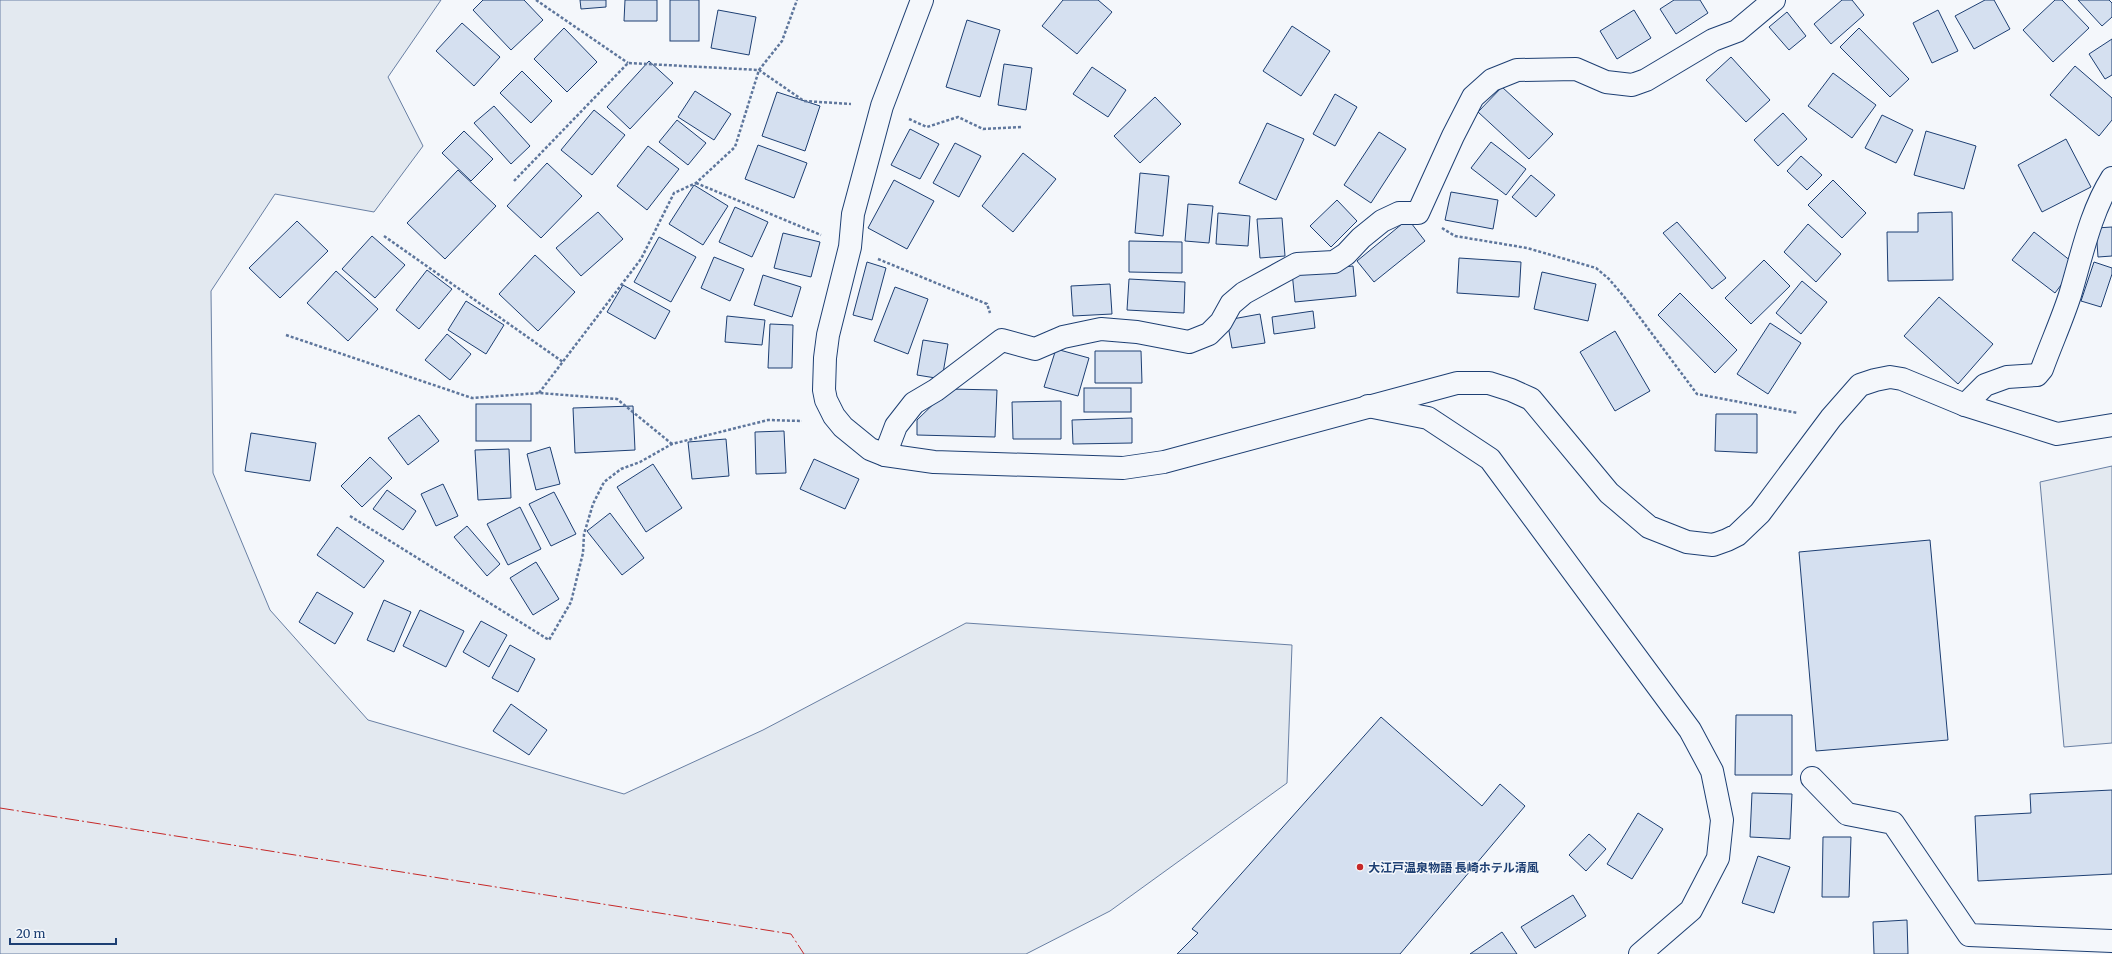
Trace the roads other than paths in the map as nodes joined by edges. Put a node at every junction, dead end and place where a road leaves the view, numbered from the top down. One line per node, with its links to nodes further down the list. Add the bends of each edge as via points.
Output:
1 (922, 0): 7 (street, via 882,106 853,214 850,247 828,335 823,377 826,400 834,416 843,427 870,449)
2 (1774, 0): 7 (street, via 1737,31 1713,40 1646,80 1632,85 1606,82 1576,68 1517,70 1492,80 1473,97 1452,136 1418,214 1399,213 1382,221 1334,262 1297,264 1244,293 1209,334 1189,342 1137,332 1100,329 1063,337 1035,349 1002,340 936,390 914,403 896,426)
3 (2112, 178): 4 (street, via 2094,214 2069,297 2042,369 2037,375 2007,377 1985,386)
4 (1965, 405): 5 (street, via 1902,379 1890,377 1860,385 1831,418 1760,513 1737,534 1713,545 1688,542 1649,528 1609,493 1531,399 1511,390 1489,383 1458,382); 6 (street, via 2057,434)
5 (1368, 406): 7 (street, via 1164,462 1123,468 934,462); 10 (street, via 1428,418 1490,459 1690,730 1712,771 1722,820 1718,858 1692,910)
6 (2112, 425)
7 (885, 455)
8 (1812, 778): 9 (street, via 1847,814 1893,823 1969,935)
9 (2112, 941)
10 (1640, 954)

